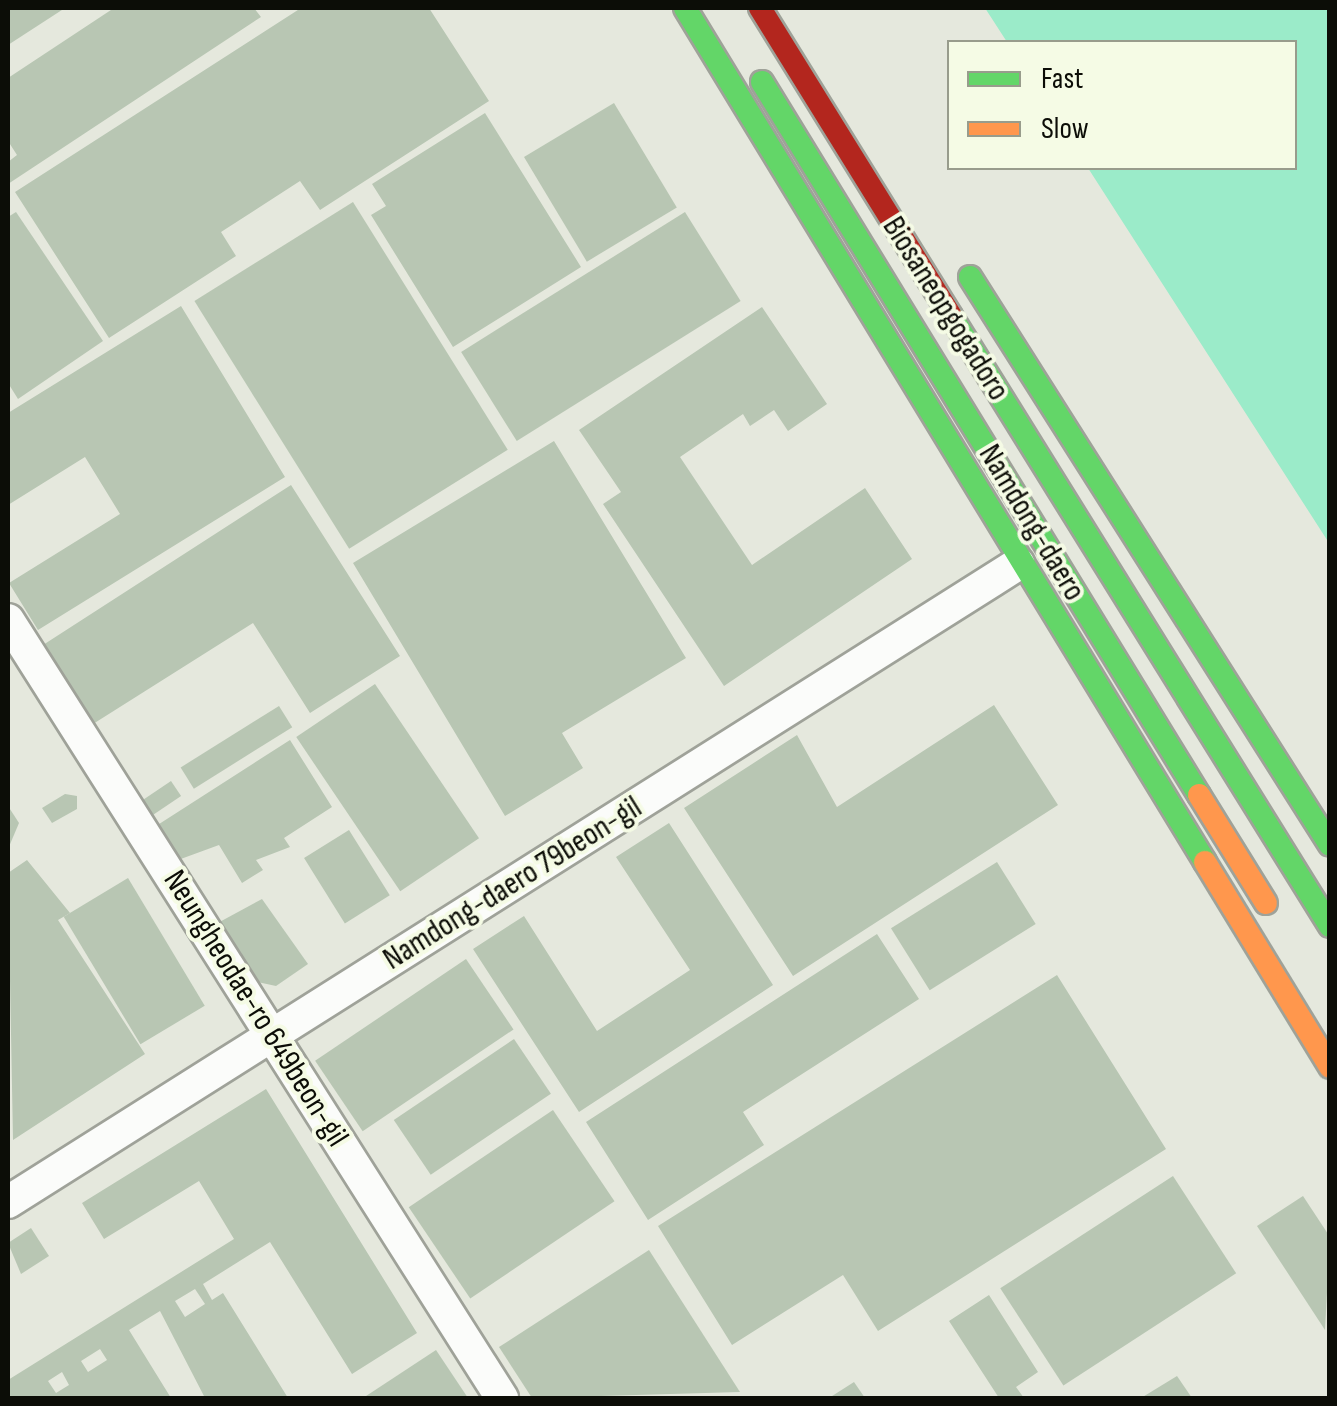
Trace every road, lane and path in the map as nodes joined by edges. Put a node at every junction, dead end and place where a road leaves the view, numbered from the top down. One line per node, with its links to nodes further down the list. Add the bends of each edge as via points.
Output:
1 (685, 8): 5 (main road, Namdong-daero)
2 (715, 8): 8 (main road, Biosaneopgogadoro, via 927,338)
3 (760, 8): 9 (main road, Biosaneopgogadoro)
4 (955, 254): 7 (main road)
5 (1018, 564): 10 (street, Namdong-daero 79beon-gil); 11 (main road, Namdong-daero)
6 (8, 620): 10 (street, Neungheodae-ro 649beon-gil)
7 (1330, 844)
8 (1279, 925)
9 (1330, 926)
10 (272, 1037): 12 (street, Namdong-daero 79beon-gil); 13 (street, Neungheodae-ro 649beon-gil)
11 (1330, 1068)
12 (8, 1202)
13 (502, 1398)

